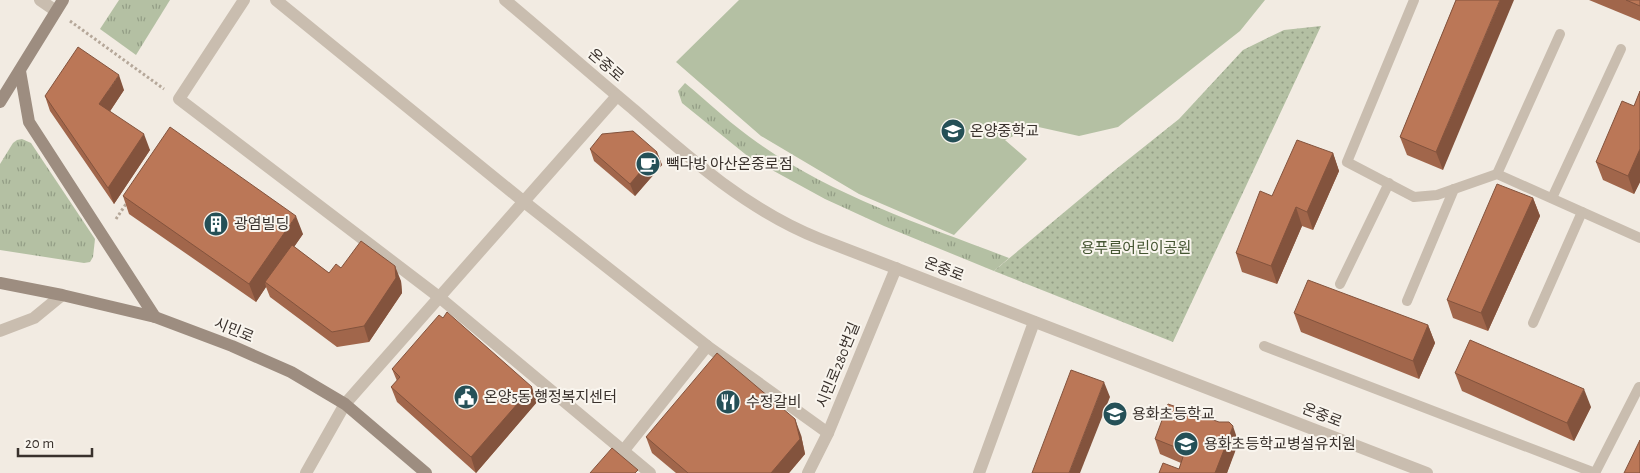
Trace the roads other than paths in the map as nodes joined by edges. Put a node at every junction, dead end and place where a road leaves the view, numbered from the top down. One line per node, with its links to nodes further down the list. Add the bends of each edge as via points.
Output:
1 (40, 0): 6 (street)
2 (244, 0): 23 (street, via 179,99)
3 (276, 0): 16 (street)
4 (505, 0): 10 (street, 온중로)
5 (1414, 0): 13 (lane, via 1347,162)
6 (59, 6): 9 (main road)
7 (1560, 34): 12 (lane)
8 (1621, 49): 15 (lane)
9 (20, 71): 11 (main road); 25 (main road, via 29,122)
10 (617, 96): 16 (street); 19 (street, 온중로, via 691,159 773,216 815,237)
11 (0, 102)
12 (1497, 174): 14 (lane); 15 (lane)
13 (1389, 183): 14 (lane, via 1414,197 1437,195); 21 (lane)
14 (1454, 189): 24 (lane)
15 (1552, 198): 17 (lane)
16 (524, 201): 23 (street); 29 (street)
17 (1582, 212): 18 (lane); 27 (lane)
18 (1640, 238)
19 (896, 268): 26 (street, 온중로); 33 (street, 시민로280번길)
20 (0, 283): 22 (main road, 시민로)
21 (1340, 284)
22 (62, 295): 25 (main road, 시민로); 28 (street, via 34,318)
23 (439, 297): 32 (street); 34 (street)
24 (1407, 301)
25 (155, 317): 32 (main road, 시민로, via 291,372)
26 (1034, 322): 39 (street); 40 (street, 온중로)
27 (1533, 323)
28 (0, 332)
29 (707, 346): 33 (street); 34 (street)
30 (1264, 346): 41 (lane)
31 (1640, 386): 41 (lane)
32 (345, 404): 35 (street); 36 (main road, 시민로)
33 (828, 433): 38 (street, 시민로280번길)
34 (624, 450): 37 (street)
35 (306, 473)
36 (426, 473)
37 (650, 473)
38 (808, 473)
39 (979, 473)
40 (1426, 473)
41 (1595, 473)

